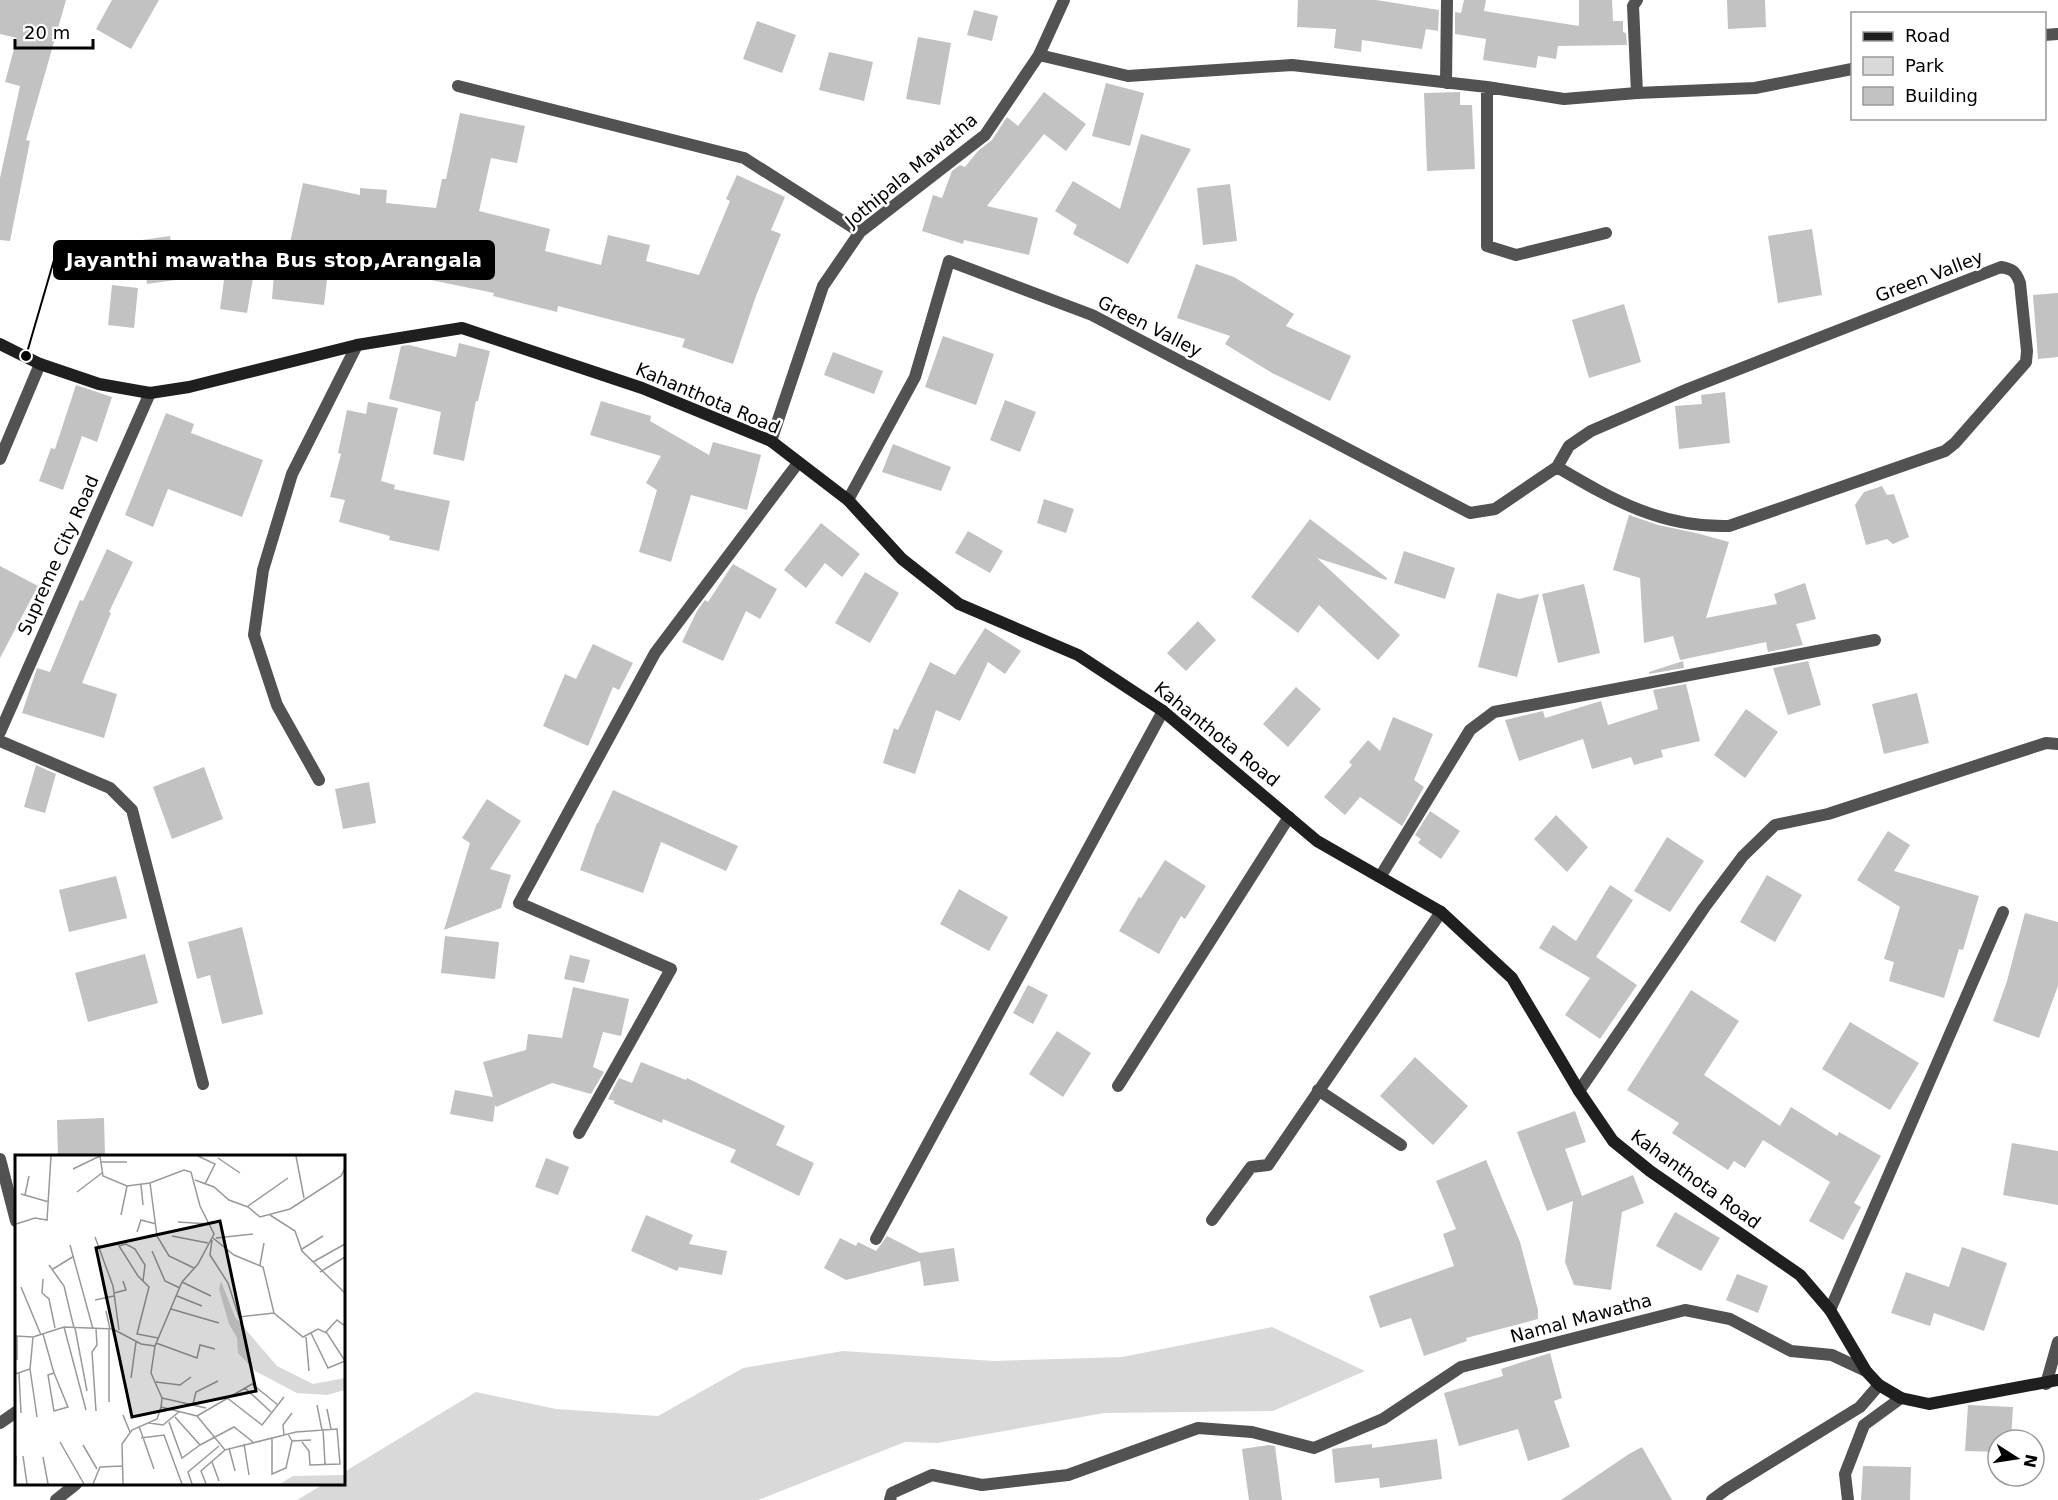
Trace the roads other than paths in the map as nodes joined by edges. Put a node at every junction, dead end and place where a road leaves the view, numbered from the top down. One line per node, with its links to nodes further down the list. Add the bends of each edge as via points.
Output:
1 (1064, 0): 4 (street, Jothipala Mawatha)
2 (1447, 0): 6 (street)
3 (1637, 0): 9 (street, via 1633,6)
4 (1039, 56): 6 (street, via 1128,76 1292,65); 10 (street, Jothipala Mawatha, via 985,135)
5 (1851, 69): 9 (street, via 1755,88)
6 (1446, 83): 8 (street)
7 (458, 86): 10 (street, via 744,158)
8 (1487, 87): 9 (street, via 1564,99); 11 (street, via 1487,246 1516,255)
9 (1637, 93)
10 (860, 232): 16 (street, Jothipala Mawatha, via 823,286)
11 (1606, 233)
12 (0, 344): 14 (main road, Kahanthota Road)
13 (357, 345): 15 (main road, Kahanthota Road); 16 (main road, Kahanthota Road, via 462,328 642,388); 26 (street, via 292,474 263,570 254,635 277,705)
14 (40, 364): 15 (main road, Kahanthota Road, via 99,384); 17 (street)
15 (150, 393): 23 (street, Supreme City Road)
16 (771, 441): 18 (main road, Kahanthota Road)
17 (0, 459)
18 (798, 463): 20 (main road, Kahanthota Road); 35 (street, via 655,653 519,903 671,969)
19 (1557, 467): 19 (street, Green Valley, via 1632,509 1704,527 1729,526 1944,451 2026,362 2020,283 2011,268 2001,267 1688,389 1591,431 1569,446); 20 (street, Green Valley, via 1495,509 1470,513 1092,315 949,261 915,377)
20 (848, 500): 22 (main road, Kahanthota Road, via 902,558 959,604 1078,655)
21 (1875, 640): 28 (street, via 1494,712 1470,730)
22 (1163, 711): 27 (main road, Kahanthota Road); 40 (street)
23 (0, 732)
24 (0, 741): 31 (street, via 110,788 132,810)
25 (2058, 744): 34 (street, via 2046,743 1828,814 1775,825 1743,856 1704,908)
26 (319, 780)
27 (1289, 817): 28 (main road, Kahanthota Road, via 1317,841); 32 (street)
28 (1380, 877): 29 (main road, Kahanthota Road)
29 (1441, 912): 33 (street); 34 (main road, Kahanthota Road, via 1512,978)
30 (2003, 912): 41 (street)
31 (203, 1084)
32 (1118, 1086)
33 (1318, 1090): 36 (street); 39 (street, via 1268,1165 1251,1167)
34 (1579, 1091): 41 (main road, Kahanthota Road, via 1613,1140 1650,1171 1800,1275)
35 (579, 1133)
36 (1401, 1145)
37 (0, 1159): 38 (street)
38 (15, 1217)
39 (1212, 1220)
40 (876, 1239)
41 (1830, 1310): 43 (main road, Kahanthota Road)
42 (2058, 1342): 44 (street)
43 (1866, 1371): 45 (main road, Kahanthota Road); 51 (street, Namal Mawatha, via 1832,1354 1791,1351 1730,1319 1685,1310 1461,1367 1383,1419 1314,1448 1252,1432 1198,1428 1068,1475 982,1485 932,1475 892,1493)
44 (2052, 1382): 46 (main road, Kahanthota Road, via 1929,1404)
45 (1880, 1385): 46 (main road, Kahanthota Road); 52 (street, via 1860,1407)
46 (1901, 1398): 53 (street, via 1864,1425 1845,1474)
47 (15, 1413): 48 (street)
48 (0, 1423)
49 (75, 1485): 50 (street)
50 (56, 1500)
51 (890, 1500)
52 (1712, 1500)
53 (1848, 1500)

